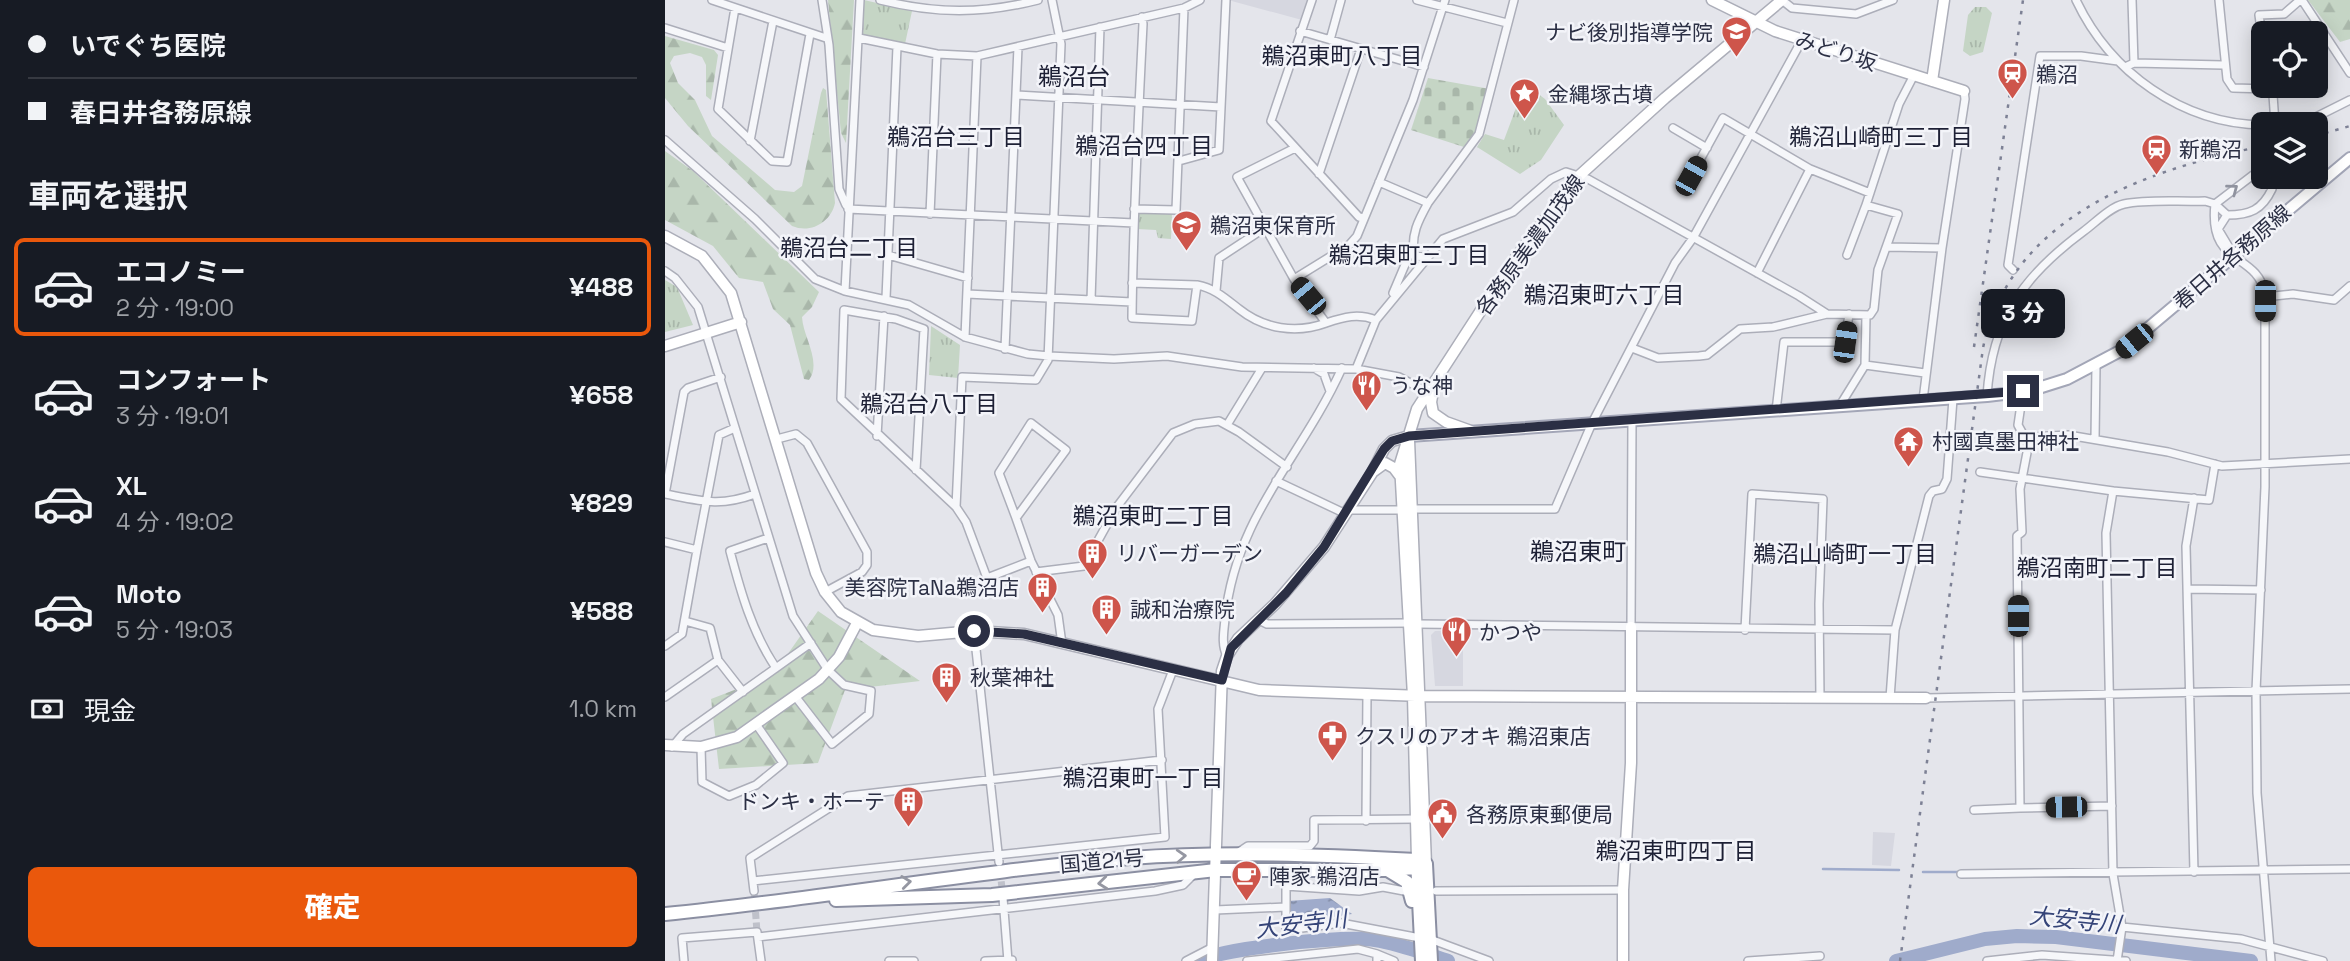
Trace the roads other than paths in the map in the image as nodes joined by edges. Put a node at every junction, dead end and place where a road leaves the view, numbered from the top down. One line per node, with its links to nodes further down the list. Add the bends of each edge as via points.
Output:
1 (712, 0): 22 (street)
2 (822, 0): 34 (street)
3 (860, 0): 35 (street)
4 (880, 0): 5 (street, via 920,10 976,13)
5 (1038, 0)
6 (1052, 0): 33 (street)
7 (1200, 0): 23 (street)
8 (1226, 0): 60 (street)
9 (1312, 0): 31 (street)
10 (1341, 0): 36 (street)
11 (1417, 0): 21 (street)
12 (1514, 0): 27 (street)
13 (1712, 0): 28 (street, みどり坂)
14 (1782, 0): 15 (street, via 1792,8 1856,14); 28 (street, 各務原美濃加茂線)
15 (1893, 0)
16 (1944, 0): 51 (street)
17 (2076, 0): 44 (street)
18 (2132, 0): 45 (street)
19 (2219, 0): 46 (street)
20 (2301, 0): 26 (street, via 2284,14 2259,15); 49 (street)
21 (1443, 4): 27 (street); 47 (street)
22 (735, 8): 25 (street); 40 (street)
23 (1184, 8): 24 (street); 59 (street)
24 (1142, 17): 29 (street); 58 (street)
25 (773, 21): 32 (street); 66 (street)
26 (2260, 21)
27 (1507, 23): 79 (street, via 1479,134)
28 (1757, 23): 37 (street, みどり坂); 73 (street, 各務原美濃加茂線)
29 (1100, 27): 33 (street); 56 (street)
30 (665, 28): 40 (street)
31 (1300, 31): 36 (street); 67 (street, via 1271,121)
32 (810, 34): 34 (street); 66 (street, via 787,162 772,161)
33 (1061, 36): 39 (street); 55 (street)
34 (826, 38): 82 (street, via 839,189)
35 (859, 38): 38 (street); 82 (street)
36 (1330, 40): 41 (street)
37 (1802, 40): 50 (street, みどり坂); 64 (street)
38 (897, 47): 42 (street); 84 (street)
39 (1018, 47): 43 (street); 54 (street)
40 (728, 48): 66 (street, via 718,109)
41 (1361, 49): 47 (street); 72 (street)
42 (937, 54): 43 (street); 85 (street)
43 (977, 56): 87 (street)
44 (2118, 61): 48 (street); 103 (street, via 2081,55 2040,56 2008,265)
45 (2134, 64): 46 (street); 48 (street)
46 (2223, 65): 52 (street, via 2233,88)
47 (1424, 67): 76 (street)
48 (2125, 67): 62 (street, via 2156,94 2189,110)
49 (2350, 73)
50 (1914, 75): 51 (street, みどり坂); 78 (street, via 1899,104)
51 (1932, 81): 53 (street, みどり坂)
52 (2251, 88)
53 (1964, 91): 98 (street)
54 (1017, 95): 55 (street); 88 (street)
55 (1058, 97): 56 (street); 90 (street)
56 (1098, 100): 58 (street); 91 (street)
57 (2350, 100): 61 (street)
58 (1139, 102): 59 (street); 83 (street)
59 (1180, 105): 60 (street); 70 (street)
60 (1221, 107): 70 (street, via 1219,150)
61 (2326, 112)
62 (2251, 124)
63 (1673, 128): 68 (street)
64 (1751, 134): 68 (street, via 1723,118); 71 (street); 95 (street)
65 (665, 140): 113 (street, via 815,279)
66 (750, 141)
67 (1295, 148): 72 (street); 93 (street, via 1237,177)
68 (1707, 148): 74 (street)
69 (2350, 158): 101 (main road, 春日井各務原線)
70 (1178, 161): 83 (street, via 1176,211)
71 (1810, 169): 78 (street); 105 (street)
72 (1319, 174): 89 (street)
73 (1580, 175): 95 (street); 102 (street, via 1566,172 1551,179 1513,212 1443,239); 142 (street, 各務原美濃加茂線, via 1511,264)
74 (1691, 176)
75 (2251, 177): 80 (street, one-way to 75)
76 (1380, 182): 79 (street); 89 (street)
77 (2272, 189): 86 (street, via 2265,204 2248,215)
78 (1870, 193): 81 (street)
79 (1428, 203): 96 (street, via 1415,226)
80 (2215, 204): 86 (street); 101 (street, via 2212,228 2219,243); 148 (street, via 2121,204 2055,252 2009,305 1996,342)
81 (1867, 205): 97 (street, via 1898,214); 100 (street)
82 (848, 209): 84 (street); 113 (street)
83 (1135, 209): 92 (street)
84 (889, 212): 85 (street); 99 (street)
85 (930, 214): 87 (street)
86 (2227, 215): 101 (street, via 2218,229)
87 (972, 217): 88 (street); 108 (street)
88 (1012, 217): 90 (street); 118 (street)
89 (1364, 218): 109 (street, via 1349,245)
90 (1054, 220): 91 (street); 119 (street)
91 (1093, 222): 92 (street); 120 (street)
92 (1134, 223): 110 (street)
93 (1266, 227): 109 (street); 114 (street, via 1219,258)
94 (665, 236): 128 (street, via 702,256 717,272 731,293)
95 (1693, 238): 105 (street); 133 (street, via 1675,263)
96 (1413, 245): 102 (street, via 1414,255); 106 (street)
97 (1887, 247): 98 (street); 126 (street, via 1878,271 1874,309)
98 (1942, 248): 143 (street)
99 (888, 254): 108 (street); 117 (street)
100 (1847, 255)
101 (2234, 256): 116 (street, via 2261,283); 137 (main road, 春日井各務原線, via 2122,350)
102 (1427, 258): 107 (street)
103 (2013, 270)
104 (665, 271): 130 (street, via 687,290)
105 (1757, 273): 123 (street)
106 (1401, 274): 107 (street); 121 (street)
107 (1410, 277): 121 (street)
108 (968, 278): 115 (street)
109 (1294, 279): 129 (street)
110 (1132, 283): 111 (street); 122 (street)
111 (1197, 285): 114 (street); 122 (street, via 1188,323 1132,318)
112 (2350, 286): 116 (street, via 2331,300 2293,294)
113 (845, 291): 117 (street)
114 (1216, 291): 129 (street, via 1255,321 1276,327 1313,328)
115 (967, 294): 118 (street); 131 (street)
116 (2265, 297): 164 (street)
117 (887, 298): 131 (street, via 921,309)
118 (1009, 298): 119 (street); 134 (street)
119 (1050, 299): 120 (street); 135 (street)
120 (1091, 300): 122 (street)
121 (1389, 301): 127 (street)
122 (1132, 302)
123 (1827, 314): 124 (street); 133 (street, via 1740,330 1707,355 1658,358)
124 (1849, 314): 126 (street); 152 (street, via 1845,342 1784,342)
125 (884, 316): 158 (street); 158 (street, via 844,310 841,399); 167 (street, via 924,330)
126 (1865, 316): 136 (street)
127 (1376, 320): 129 (street, via 1346,317); 141 (street)
128 (741, 322): 130 (street); 161 (street)
129 (1326, 323)
130 (707, 333): 132 (street); 144 (street)
131 (965, 337): 134 (street)
132 (665, 346)
133 (1632, 348): 154 (street)
134 (1005, 349): 135 (street)
135 (1049, 356): 139 (street, via 1167,356); 177 (street, via 1037,380 962,377)
136 (1865, 365): 143 (street); 151 (street)
137 (2096, 366): 145 (main road, 春日井各務原線); 162 (street)
138 (1313, 367): 139 (street); 140 (street); 147 (street, via 1324,374)
139 (1262, 368): 155 (street)
140 (1342, 368): 141 (street); 147 (street)
141 (1356, 369): 146 (street, via 1399,377)
142 (1439, 372): 146 (street, 各務原美濃加茂線); 157 (street, via 1431,394 1433,413)
143 (1925, 373): 150 (street)
144 (720, 377): 156 (street); 176 (street, via 684,393 666,494)
145 (2023, 391): 148 (main road, 春日井各務原線); 160 (street, via 2019,428)
146 (1427, 392): 159 (street, 各務原美濃加茂線)
147 (1331, 393): 166 (street)
148 (1987, 396): 149 (main road, 春日井各務原線)
149 (1953, 399): 150 (main road, 春日井各務原線); 196 (street, via 1947,479 1942,489 1929,496)
150 (1923, 400): 151 (main road, 春日井各務原線)
151 (1839, 407): 152 (main road, 春日井各務原線)
152 (1776, 411): 153 (main road, 春日井各務原線)
153 (1632, 421): 154 (main road, 春日井各務原線); 193 (street)
154 (1592, 423): 157 (main road, 春日井各務原線); 178 (street, via 1555,509)
155 (1227, 425): 166 (street); 185 (street, via 1195,424 1173,433 1116,508 1084,566)
156 (735, 428): 174 (street); 176 (street, via 719,435)
157 (1471, 431): 159 (main road, 春日井各務原線)
158 (877, 436): 167 (street)
159 (1409, 436): 169 (street, via 1389,442); 170 (street, 各務原美濃加茂線); 178 (street, 各務原美濃加茂線)
160 (2030, 438): 162 (street, via 2068,435); 171 (street)
161 (777, 439): 188 (street); 188 (street, via 796,433 807,443 867,552 862,572)
162 (2095, 439): 165 (street)
163 (2350, 459): 164 (street)
164 (2265, 463): 165 (street); 187 (street)
165 (2215, 464): 175 (street, via 2209,500)
166 (1287, 467): 172 (street)
167 (916, 470): 177 (street)
168 (1980, 472): 171 (street)
169 (1372, 473): 170 (street, via 1385,463); 179 (street)
170 (1400, 477): 178 (street, 各務原美濃加茂線)
171 (2021, 478): 173 (street); 215 (street)
172 (1276, 481): 179 (street); 201 (street, via 1235,561 1223,639)
173 (2113, 491): 175 (street); 212 (street, via 2106,533)
174 (755, 494): 176 (street, via 730,503); 181 (street)
175 (2194, 498): 186 (street, via 2186,546)
176 (708, 503): 183 (street)
177 (956, 506): 184 (street, via 988,578)
178 (1407, 510): 179 (street); 192 (street, 各務原美濃加茂線)
179 (1347, 512): 189 (street, via 1297,581)
180 (1016, 518): 180 (street, via 1066,450 1031,423 999,473); 184 (street)
181 (768, 538): 198 (street, via 793,616); 203 (street, via 730,551 745,608)
182 (665, 542): 183 (street)
183 (697, 550): 190 (street)
184 (1031, 561): 185 (street)
185 (1036, 572): 199 (street, via 1058,615)
186 (2187, 589): 187 (street); 210 (street)
187 (2261, 590): 208 (street)
188 (825, 592): 191 (street)
189 (1259, 620): 192 (street, via 1267,624); 201 (street)
190 (685, 621): 200 (street, via 682,634); 202 (street, via 710,628)
191 (857, 623): 197 (street, via 892,635); 204 (street)
192 (1414, 623): 193 (street); 214 (street, 各務原美濃加茂線)
193 (1631, 627): 194 (street); 217 (street)
194 (1745, 630): 195 (street); 195 (street, via 1752,494 1823,499)
195 (1819, 630): 196 (street); 218 (street)
196 (1895, 630): 219 (street)
197 (974, 631): 199 (street, via 1024,634); 225 (street)
198 (811, 643): 203 (street); 204 (street)
199 (1062, 644): 205 (street)
200 (665, 646)
201 (1227, 656): 206 (street)
202 (718, 660): 209 (street); 216 (street)
203 (776, 668): 209 (street)
204 (828, 670): 213 (street); 213 (street, via 844,685 871,691 869,713 832,744)
205 (1173, 670): 206 (street); 224 (street, via 1158,709)
206 (1222, 680): 211 (street, via 1259,690); 232 (street)
207 (2350, 689): 208 (street)
208 (2256, 691): 210 (street); 240 (street, via 2257,793)
209 (743, 692): 222 (street)
210 (2190, 692): 212 (street); 241 (street)
211 (1367, 693): 214 (street); 230 (street)
212 (2110, 694): 215 (street); 226 (street)
213 (795, 696): 221 (street)
214 (1417, 696): 217 (street); 229 (street, 各務原美濃加茂線); 236 (street, 各務原美濃加茂線)
215 (2018, 696): 220 (street); 227 (street)
216 (665, 697)
217 (1632, 698): 218 (street); 246 (street)
218 (1820, 698): 219 (street)
219 (1891, 698): 220 (street)
220 (1926, 698)
221 (756, 724): 223 (street, via 737,737); 223 (street, via 783,763 756,785 729,796 702,782)
222 (668, 746): 223 (street)
223 (701, 747)
224 (1162, 760): 225 (street); 231 (street, via 1164,837)
225 (990, 780): 234 (street); 245 (street, via 848,796 757,850 750,858)
226 (2112, 806): 227 (street); 244 (street)
227 (2021, 808): 228 (street)
228 (1974, 810)
229 (1415, 819): 230 (street); 236 (street, 各務原美濃加茂線)
230 (1366, 821): 233 (street, via 1314,820 1310,846 1248,846)
231 (1129, 841): 234 (street); 235 (street)
232 (1217, 854): 233 (highway, 国道21号); 235 (highway, 国道21号, one-way to 232); 238 (street)
233 (1236, 855): 236 (highway, 国道21号)
234 (998, 858): 245 (street)
235 (1131, 858): 251 (highway, 国道21号, one-way to 235, via 972,874)
236 (1420, 864): 239 (highway, 国道21号); 260 (highway)
237 (2350, 869): 240 (street)
238 (1216, 870): 239 (highway, 国道21号); 242 (highway, 国道21号); 254 (street)
239 (1383, 870): 260 (highway, via 1407,882)
240 (2264, 871): 241 (street); 262 (street)
241 (2194, 872): 244 (street)
242 (1195, 873): 251 (highway, 国道21号, one-way to 251, via 992,895); 255 (street, via 1183,885 1155,891)
243 (1961, 874): 244 (street)
244 (2113, 874): 258 (street)
245 (753, 881): 247 (street)
246 (1623, 890): 249 (street); 278 (street)
247 (754, 891)
248 (1404, 891): 253 (street, via 1286,886)
249 (1436, 891)
250 (1003, 898): 255 (street)
251 (790, 901): 252 (highway, 国道21号)
252 (736, 907): 256 (highway, 国道21号); 257 (highway)
253 (1286, 907): 254 (street); 260 (street, via 1286,930 1341,923)
254 (1215, 910): 261 (street)
255 (1005, 911): 259 (street); 265 (street)
256 (665, 914)
257 (665, 922)
258 (2122, 928): 262 (street, via 2241,939); 266 (street)
259 (758, 937): 267 (street, via 757,932 682,938); 268 (street)
260 (1424, 939): 275 (highway); 276 (highway); 277 (street)
261 (1213, 953): 272 (street)
262 (2271, 954): 281 (street)
263 (1377, 957): 273 (street, via 1358,949); 274 (street)
264 (1820, 957): 279 (street)
265 (1010, 960): 271 (street)
266 (2120, 960): 280 (street, via 2042,955)
267 (684, 961)
268 (761, 961)
269 (889, 961): 270 (street)
270 (914, 961)
271 (985, 961)
272 (1186, 961)
273 (1247, 961)
274 (1394, 961)
275 (1422, 961)
276 (1431, 961)
277 (1489, 961)
278 (1623, 961)
279 (1748, 961)
280 (1987, 961)
281 (2323, 961)

